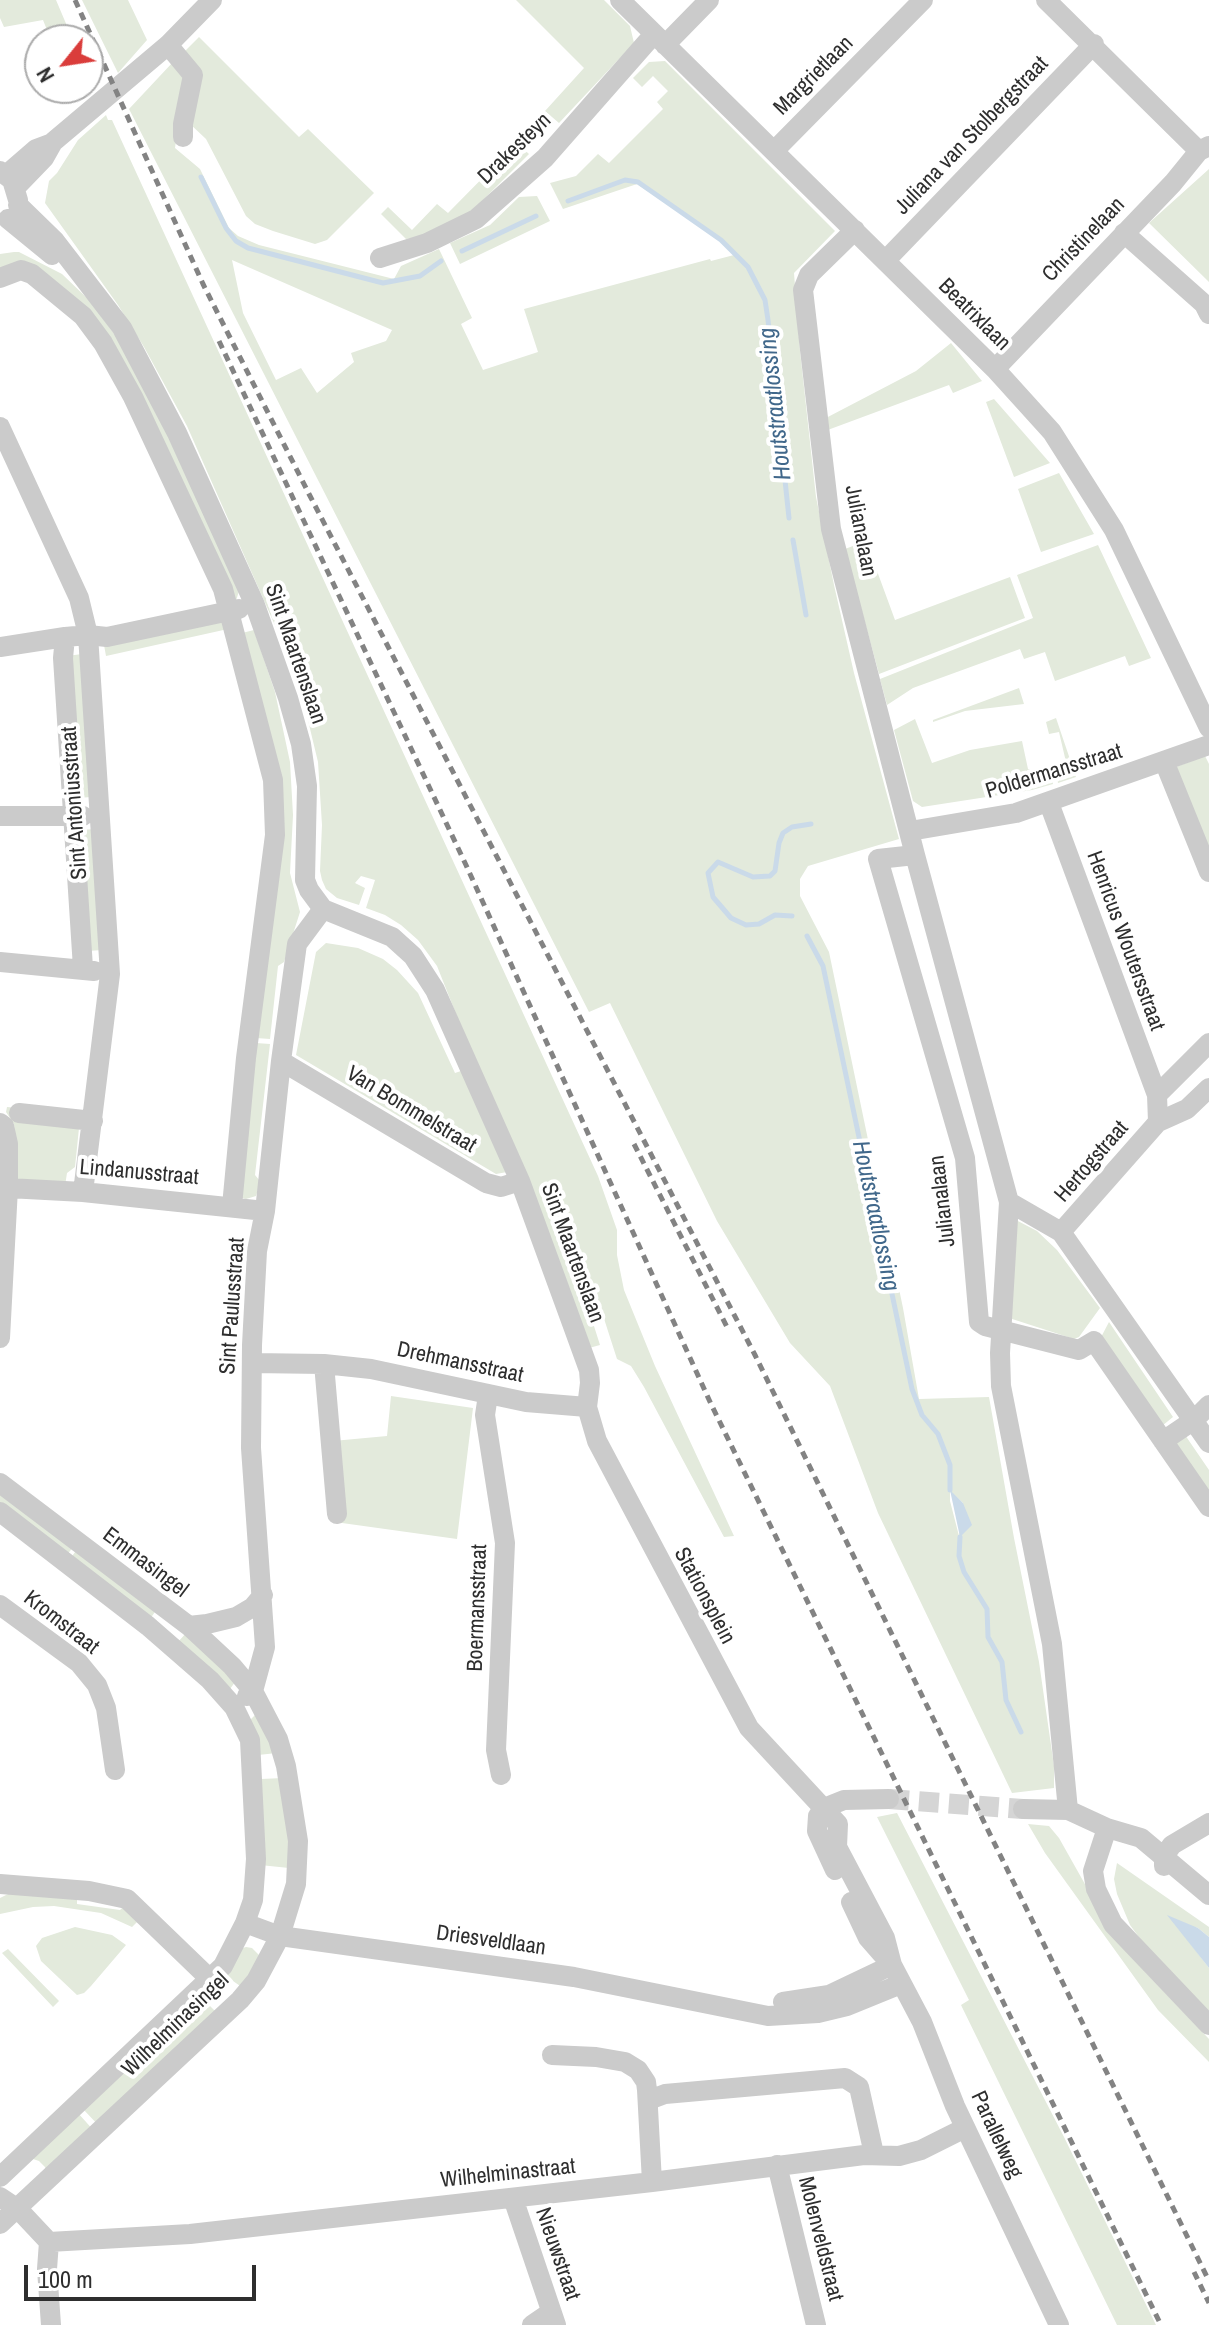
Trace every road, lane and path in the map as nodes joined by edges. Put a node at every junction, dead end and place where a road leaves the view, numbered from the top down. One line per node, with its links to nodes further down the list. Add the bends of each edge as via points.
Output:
1 (212, 0): 8 (street)
2 (620, 0): 6 (street, Beatrixlaan)
3 (709, 0): 6 (street, Drakesteyn)
4 (923, 0): 11 (street, Margrietlaan)
5 (1046, 0): 7 (street)
6 (660, 39): 11 (street, Beatrixlaan); 15 (street, Drakesteyn, via 545,158 476,219)
7 (1094, 44): 10 (street); 16 (street, Juliana van Stolbergstraat)
8 (168, 45): 9 (street, via 193,75); 12 (street, via 53,142 36,149)
9 (183, 137)
10 (1204, 148): 14 (street, Christinelaan)
11 (774, 151): 13 (street, Beatrixlaan)
12 (8, 197): 21 (street, Sint Maartenslaan, via 122,328 177,433)
13 (855, 230): 16 (street, Beatrixlaan); 33 (street, Julianalaan, via 809,275 803,290 831,529)
14 (1124, 233): 18 (street); 19 (street, Christinelaan)
15 (380, 258)
16 (885, 261): 19 (street, Beatrixlaan)
17 (0, 278): 22 (street, via 21,270 32,274 83,316 103,343 133,397)
18 (1207, 307)
19 (995, 369): 26 (street, Beatrixlaan, via 1052,432 1114,530)
20 (0, 427): 23 (street, Sint Antoniusstraat, via 79,598)
21 (255, 605): 22 (street); 36 (street, Sint Maartenslaan, via 301,744 307,786 305,880)
22 (229, 612): 23 (street, via 107,637); 52 (street, Sint Paulusstraat, via 276,809)
23 (88, 635): 24 (street); 30 (street, Sint Antoniusstraat)
24 (65, 637): 25 (street); 32 (street, Sint Antoniusstraat)
25 (0, 647)
26 (1209, 728)
27 (1209, 745): 28 (street, Poldermansstraat)
28 (1164, 761): 29 (street, Poldermansstraat); 35 (street)
29 (1049, 803): 33 (street, Poldermansstraat); 43 (street, Henricus Woutersstraat)
30 (99, 815): 32 (street); 39 (street, Sint Antoniusstraat)
31 (0, 816): 32 (street)
32 (73, 817): 38 (street, Sint Antoniusstraat)
33 (910, 831): 34 (street, Julianalaan)
34 (915, 855): 51 (street, Julianalaan); 56 (street, Julianalaan, via 878,859 965,1158 979,1322)
35 (1209, 872)
36 (323, 909): 41 (street, Sint Paulusstraat, via 297,944); 48 (street, Sint Maartenslaan, via 392,937 421,966)
37 (0, 962): 38 (street)
38 (83, 968): 39 (street)
39 (110, 974): 45 (street, Sint Antoniusstraat)
40 (1209, 1043): 43 (street)
41 (281, 1061): 48 (street, Van Bommelstraat, via 486,1183 501,1187); 53 (street, Sint Paulusstraat)
42 (1209, 1088): 46 (street, Hertogstraat, via 1187,1109)
43 (1157, 1095): 46 (street, Hertogstraat)
44 (19, 1113): 45 (street)
45 (93, 1121): 50 (street, Sint Antoniusstraat)
46 (1158, 1122): 54 (street, Hertogstraat)
47 (0, 1123): 49 (street, via 8,1144)
48 (520, 1181): 61 (street, Sint Maartenslaan)
49 (8, 1188): 50 (street, Lindanusstraat); 57 (street)
50 (83, 1192): 52 (street, Lindanusstraat)
51 (1009, 1202): 54 (street); 56 (street, Julianalaan)
52 (232, 1206): 53 (street, Lindanusstraat)
53 (265, 1211): 59 (street, Sint Paulusstraat, via 257,1251)
54 (1061, 1232): 55 (street)
55 (1116, 1312): 58 (street); 65 (street)
56 (1002, 1329): 58 (street, via 1079,1350); 84 (street, Julianalaan, via 1001,1386 1052,1644)
57 (0, 1338)
58 (1094, 1341): 66 (street)
59 (252, 1363): 60 (street, Drehmansstraat); 72 (street, Sint Paulusstraat, via 251,1448)
60 (324, 1364): 62 (street, Drehmansstraat); 71 (street)
61 (590, 1383): 64 (street, Stationsplein)
62 (488, 1395): 64 (street, Drehmansstraat); 79 (street, Boermansstraat, via 485,1415 505,1543 496,1750)
63 (1209, 1405): 65 (street)
64 (587, 1407): 82 (street, Stationsplein, via 597,1441 742,1718)
65 (1194, 1420): 66 (street); 67 (street)
66 (1163, 1441): 69 (street)
67 (1209, 1443)
68 (0, 1483): 74 (street, Emmasingel)
69 (1209, 1507)
70 (0, 1512): 76 (street, via 148,1626)
71 (337, 1514)
72 (263, 1595): 74 (street, via 236,1617); 75 (street, Sint Paulusstraat, via 265,1647)
73 (0, 1605): 78 (street, Kromstraat, via 79,1663 97,1685 106,1708)
74 (189, 1626): 75 (street, Emmasingel)
75 (253, 1691): 76 (street); 77 (street, Emmasingel)
76 (234, 1707): 92 (street, Wilhelminasingel, via 250,1740 254,1765 256,1859)
77 (286, 1766): 93 (street, Wilhelminasingel, via 298,1841 296,1884)
78 (115, 1770)
79 (501, 1775)
80 (868, 1799): 81 (street); 82 (street); 85 (street)
81 (889, 1799)
82 (824, 1808): 85 (street); 94 (street, Parallelweg, via 817,1822 822,1844 868,1938)
83 (1023, 1809): 84 (street)
84 (1068, 1810): 87 (street)
85 (838, 1824): 94 (street, Parallelweg, via 837,1847 885,1938)
86 (1207, 1824): 88 (street)
87 (1107, 1828): 88 (street, via 1133,1850); 96 (street, via 1093,1871 1113,1924)
88 (1171, 1858): 90 (street); 91 (street)
89 (0, 1884): 95 (street, via 127,1899)
90 (1209, 1895)
91 (1209, 1901)
92 (245, 1923): 93 (street, Driesveldlaan); 95 (street, Wilhelminasingel, via 223,1966)
93 (280, 1936): 94 (street, Driesveldlaan, via 512,1967 768,2016 847,2006); 106 (street, Wilhelminasingel, via 240,2000)
94 (896, 1974): 99 (street, Parallelweg, via 922,2022)
95 (210, 1979): 102 (street, Wilhelminasingel)
96 (1209, 2025)
97 (552, 2055): 98 (street, via 625,2062 646,2082)
98 (649, 2100): 100 (street, via 665,2094 845,2078 859,2087); 103 (street)
99 (965, 2128): 100 (street, Wilhelminastraat, via 909,2154); 113 (street, Parallelweg)
100 (874, 2154): 101 (street, Wilhelminastraat)
101 (777, 2165): 103 (street, Wilhelminastraat); 112 (street, Molenveldstraat)
102 (0, 2177)
103 (652, 2182): 105 (street, Wilhelminastraat)
104 (0, 2197): 106 (street)
105 (513, 2198): 108 (street, Wilhelminastraat, via 190,2234); 109 (street, Nieuwstraat)
106 (18, 2209): 107 (street, Wilhelminasingel); 108 (street)
107 (0, 2224)
108 (49, 2242): 110 (street)
109 (554, 2318): 111 (street)
110 (51, 2325)
111 (532, 2325)
112 (816, 2325)
113 (1059, 2325)

